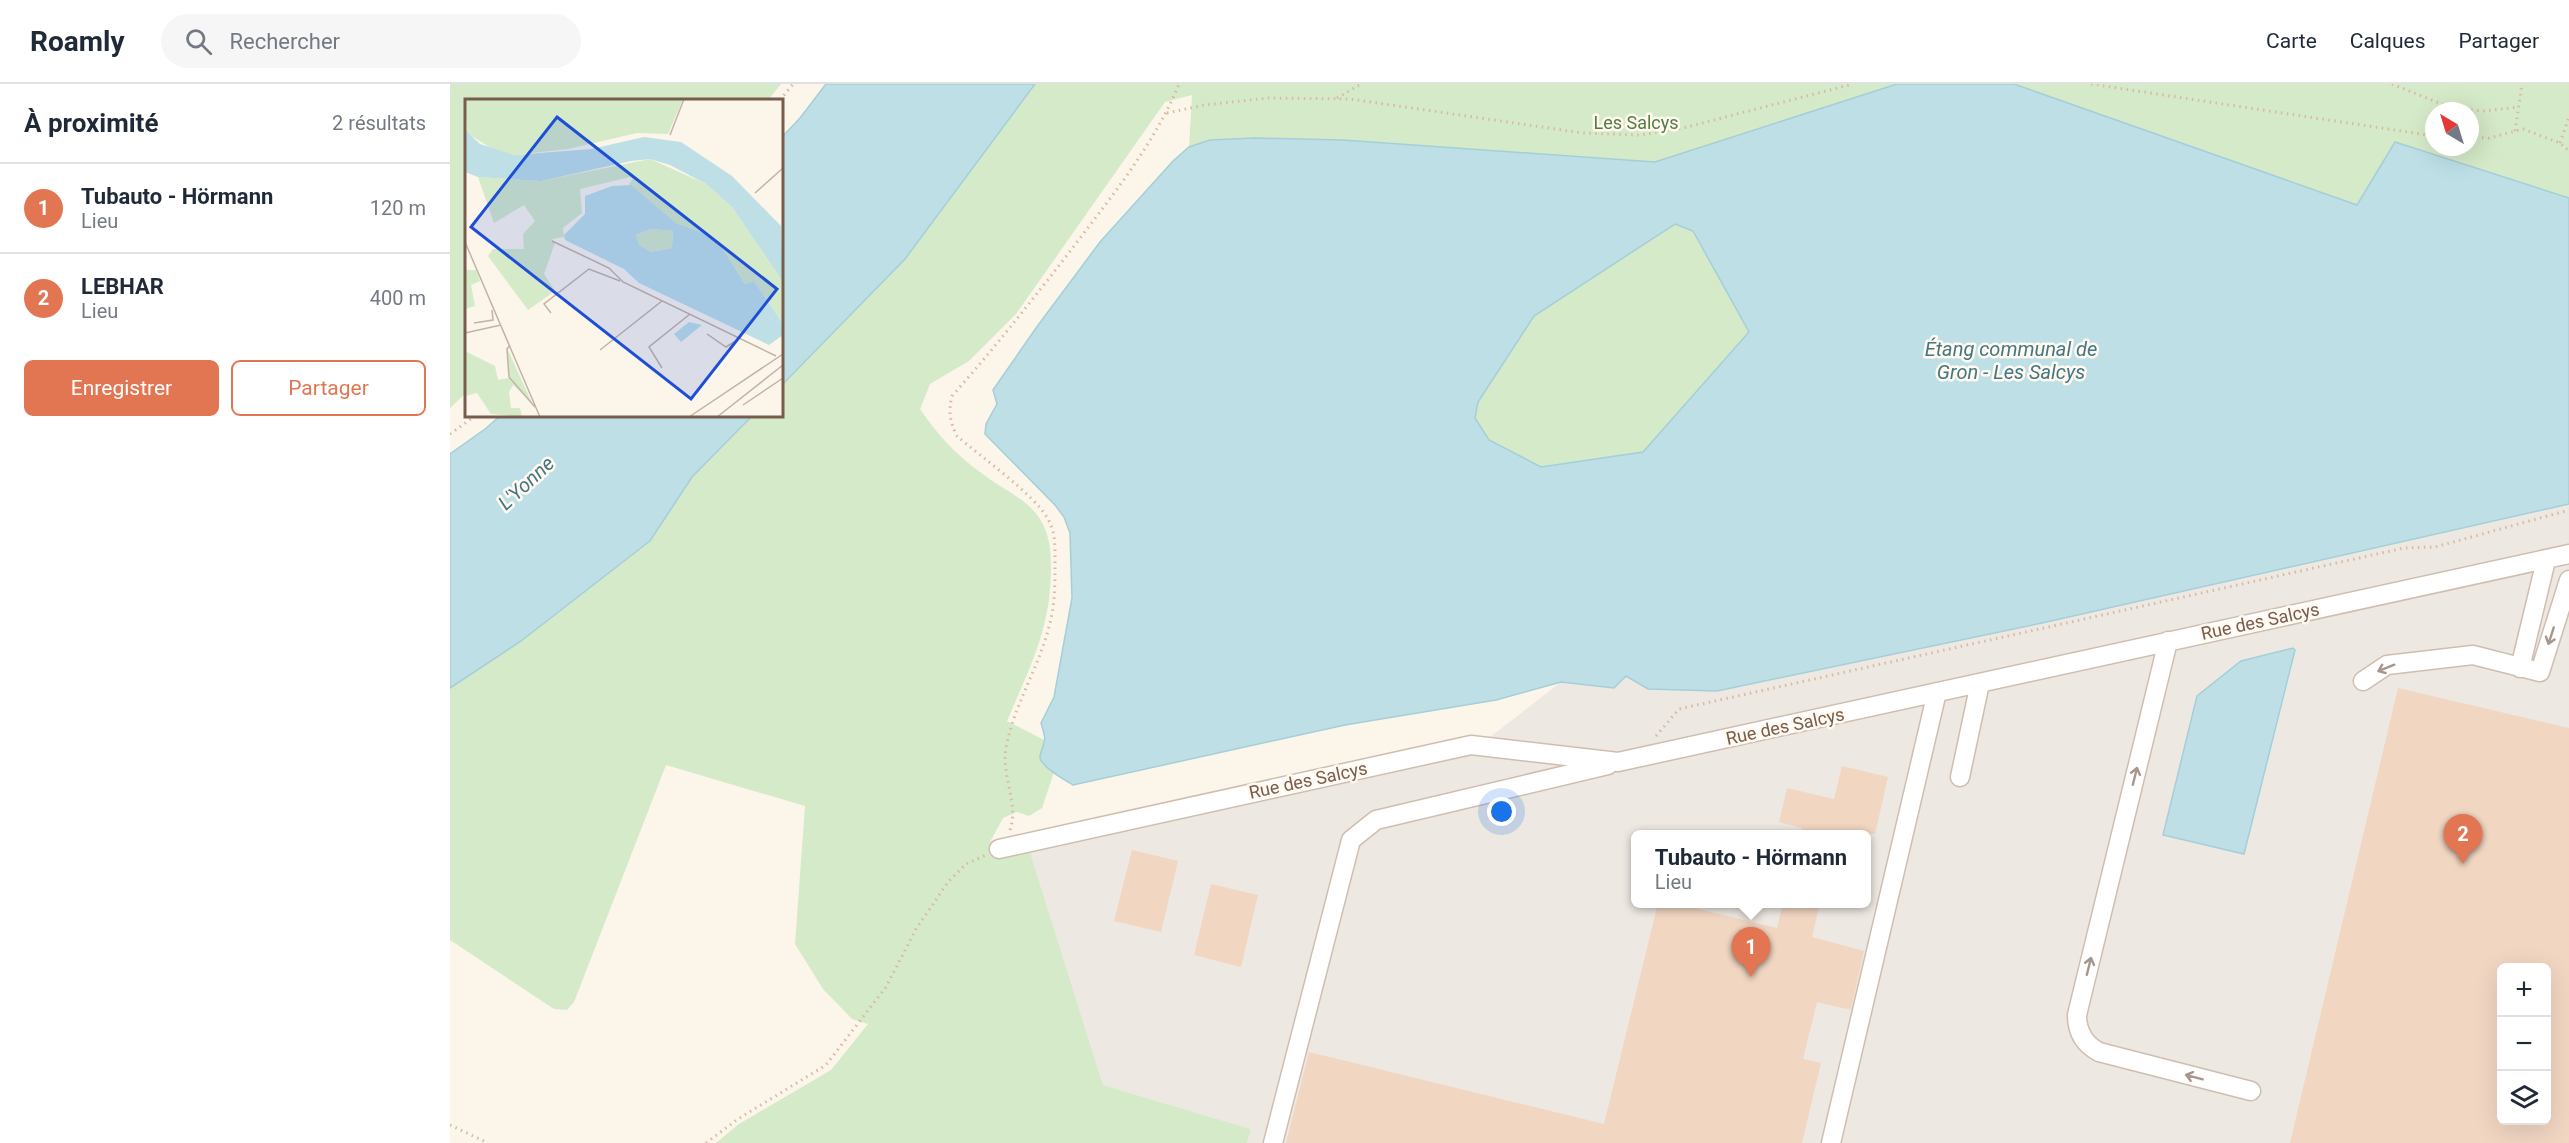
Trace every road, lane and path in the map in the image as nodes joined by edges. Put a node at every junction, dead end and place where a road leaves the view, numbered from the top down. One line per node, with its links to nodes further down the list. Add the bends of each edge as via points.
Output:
1 (794, 84): 8 (path)
2 (1179, 84): 11 (path)
3 (1361, 84): 9 (path)
4 (1853, 84): 9 (path, via 1683,128 1640,135 1583,133)
5 (2091, 84): 14 (path)
6 (2392, 84): 10 (path, via 2454,109)
7 (2522, 84): 10 (path)
8 (781, 99)
9 (1336, 99): 11 (path, via 1268,98)
10 (2518, 107): 13 (path)
11 (1167, 113): 32 (path, via 1112,196 1006,334 952,396 949,409 957,436 1035,502 1055,536 1055,593 1050,626 1019,702 1005,750 1013,815 1009,834)
12 (2569, 117): 16 (path)
13 (2515, 131): 15 (path); 16 (path, via 2523,129)
14 (2425, 135)
15 (2479, 137)
16 (2560, 143): 17 (path)
17 (2569, 151)
18 (474, 417): 19 (path)
19 (450, 434)
20 (2569, 510): 29 (path, via 2434,547 2404,548 1679,709)
21 (2569, 554): 22 (street, Rue des Salcys)
22 (2546, 560): 24 (street, Rue des Salcys); 25 (street)
23 (2569, 580): 25 (street, one-way to 25, via 2540,672)
24 (2168, 641): 27 (street, Rue des Salcys); 33 (street, one-way to 24, via 2099,1052 2090,1047 2077,1026)
25 (2520, 668): 26 (street, one-way to 26, via 2473,655 2387,665)
26 (2363, 681)
27 (1980, 683): 28 (street, Rue des Salcys); 31 (street)
28 (1937, 692): 29 (street, Rue des Salcys); 38 (street)
29 (1638, 758): 30 (street, Rue des Salcys)
30 (1618, 762): 32 (street, Rue des Salcys, via 1471,745); 37 (street, via 1376,820 1351,840)
31 (1960, 777)
32 (999, 849): 36 (path, via 966,864 948,882 916,929 886,987 826,1065)
33 (2251, 1091)
34 (450, 1125): 35 (path)
35 (488, 1143)
36 (706, 1143)
37 (1273, 1143)
38 (1831, 1143)

